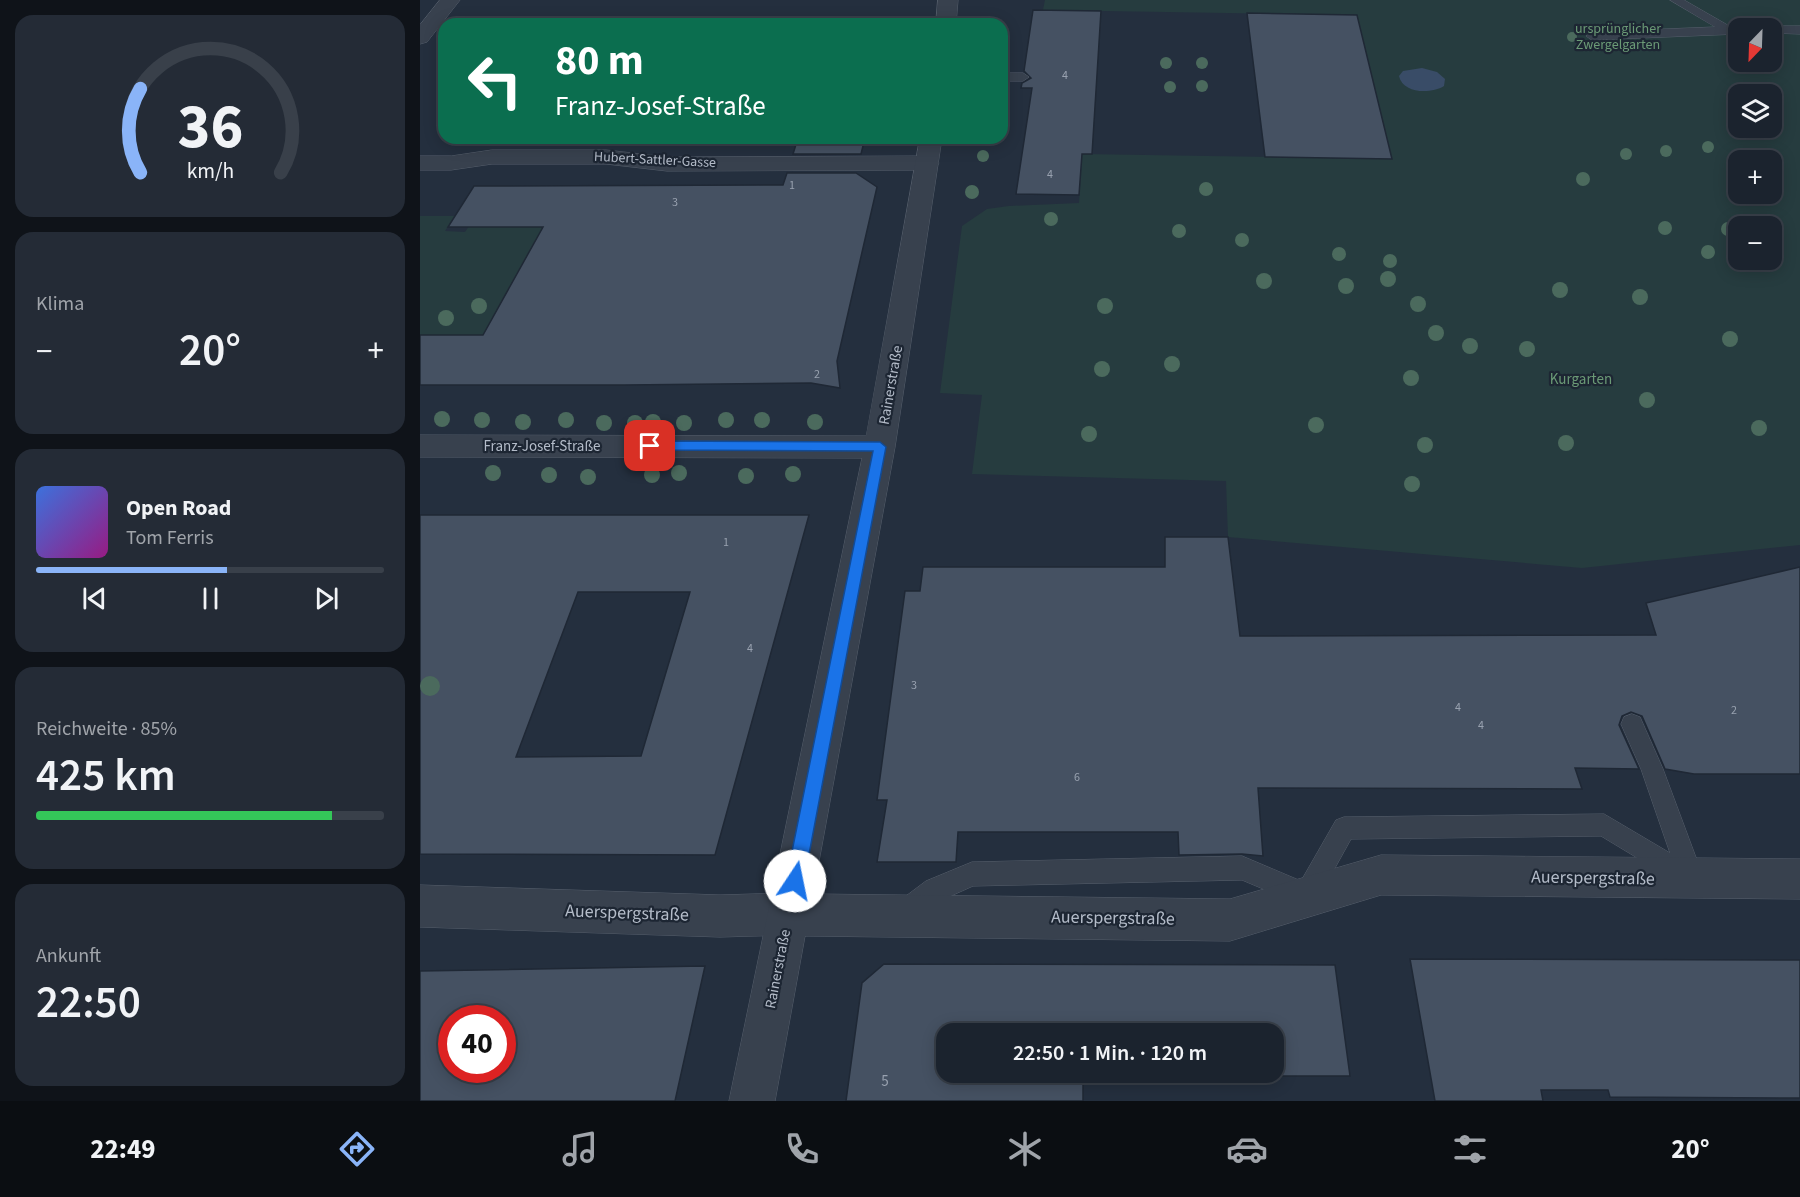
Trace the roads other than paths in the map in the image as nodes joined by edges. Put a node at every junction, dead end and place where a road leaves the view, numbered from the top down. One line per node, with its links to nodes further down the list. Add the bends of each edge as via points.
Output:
1 (450, 0): 10 (street)
2 (948, 0): 4 (street)
3 (1676, 0): 5 (lane)
4 (946, 18)
5 (1728, 27)
6 (1728, 30): 9 (lane)
7 (1782, 30): 8 (lane)
8 (1800, 30)
9 (1592, 36)
10 (420, 38)
11 (1008, 77): 12 (lane)
12 (1023, 77)
13 (929, 151): 14 (street, Hubert-Sattler-Gasse, via 667,164 606,157 492,157); 16 (street, Rainerstraße)
14 (420, 163)
15 (420, 446): 16 (street, Franz-Josef-Straße)
16 (880, 447): 22 (street, Rainerstraße)
17 (1632, 724): 18 (lane)
18 (1692, 879): 19 (street, Auerspergstraße); 20 (street, Auerspergstraße, via 1381,875); 20 (lane, via 1604,825 1344,828)
19 (1800, 879)
20 (1306, 895): 22 (street, Auerspergstraße, via 1230,920)
21 (420, 906): 22 (street, Auerspergstraße, via 720,916)
22 (789, 914): 23 (street, Rainerstraße)
23 (752, 1101)

